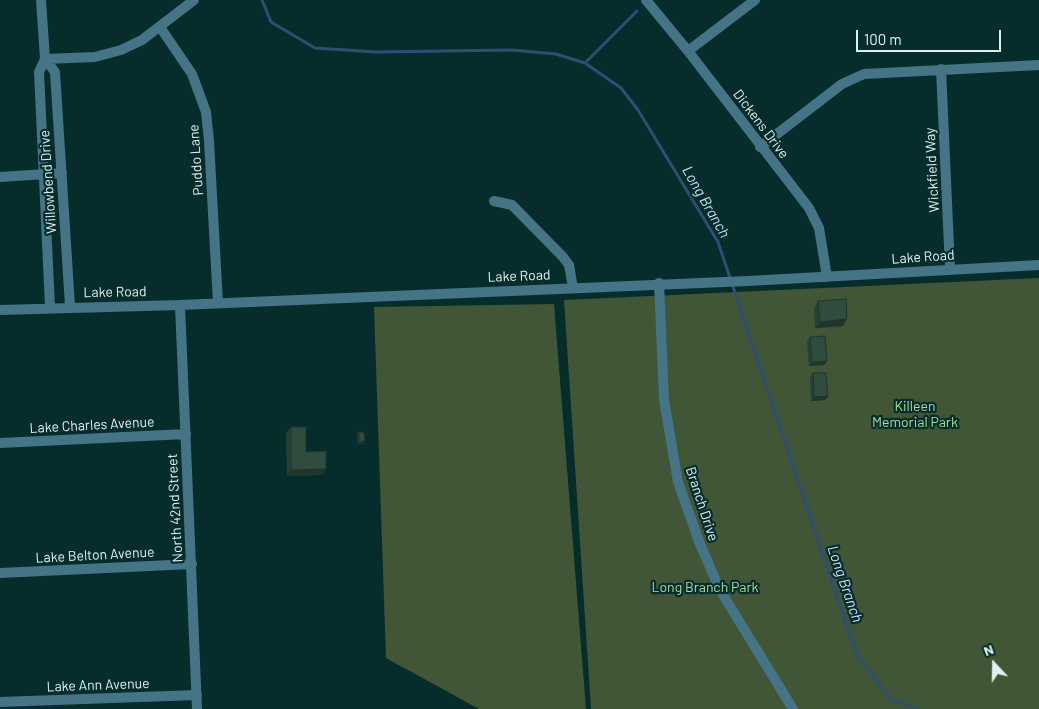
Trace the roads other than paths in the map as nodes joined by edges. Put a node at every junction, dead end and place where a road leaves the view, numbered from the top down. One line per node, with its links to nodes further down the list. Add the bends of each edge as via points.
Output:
1 (41, 0): 7 (street, Willowbend Drive)
2 (194, 0): 5 (street)
3 (646, 0): 6 (street, Dickens Drive)
4 (755, 0): 6 (street)
5 (160, 27): 7 (street, via 132,46 108,54); 20 (street, Puddo Lane, via 192,74 206,112)
6 (688, 51): 10 (street, Dickens Drive)
7 (45, 59): 11 (street, Willowbend Drive, via 55,72); 12 (street, Willowbend Drive, via 39,72)
8 (1039, 65): 9 (street)
9 (941, 69): 10 (street, via 864,74 842,84); 16 (street, Wickfield Way)
10 (760, 147): 17 (street, Dickens Drive, via 809,208 819,228)
11 (62, 173): 12 (street); 22 (street, Willowbend Drive)
12 (44, 175): 13 (street); 23 (street, Willowbend Drive)
13 (0, 178)
14 (494, 200): 19 (street, via 512,205 563,257 569,265)
15 (1039, 265): 16 (street, Lake Road)
16 (950, 269): 17 (street, Lake Road)
17 (827, 277): 18 (street, Lake Road)
18 (660, 283): 19 (street, Lake Road); 32 (street, Branch Drive, via 664,400 678,482 720,590)
19 (573, 288): 20 (street, Lake Road)
20 (218, 303): 21 (street, Lake Road)
21 (180, 305): 22 (street, Lake Road); 25 (street, North 42nd Street)
22 (70, 306): 23 (street, Lake Road)
23 (50, 307): 24 (street, Lake Road)
24 (0, 310)
25 (186, 434): 26 (street, Lake Charles Avenue); 27 (street, North 42nd Street)
26 (0, 443)
27 (192, 564): 28 (street, Lake Belton Avenue); 29 (street, North 42nd Street)
28 (0, 573)
29 (196, 695): 30 (street, Lake Ann Avenue); 31 (street, North 42nd Street)
30 (0, 702)
31 (197, 709)
32 (793, 709)

